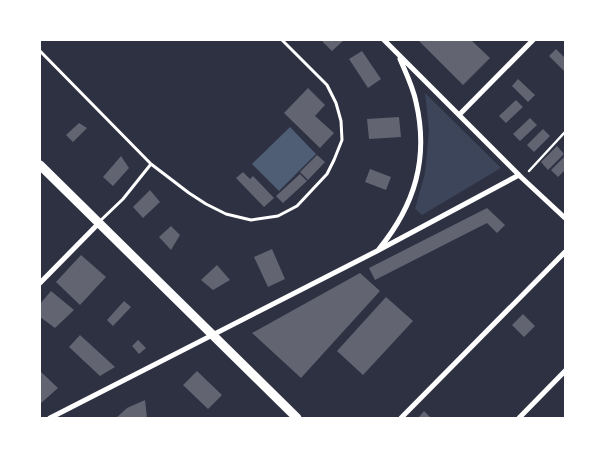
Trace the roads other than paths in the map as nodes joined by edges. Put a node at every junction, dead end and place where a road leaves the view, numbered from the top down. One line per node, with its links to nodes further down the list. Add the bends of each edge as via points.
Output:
1 (282, 40): 7 (lane, via 327,85 341,121 342,140 331,167 296,206 278,216 251,220 226,214 189,193)
2 (384, 40): 5 (street)
3 (533, 40): 6 (street)
4 (40, 51): 7 (lane)
5 (398, 55): 6 (street); 12 (street, via 416,100 420,123 420,162 404,213)
6 (459, 115): 9 (street)
7 (151, 164): 11 (lane)
8 (40, 166): 11 (main road)
9 (521, 176): 10 (street); 12 (street)
10 (565, 218)
11 (99, 223): 14 (street); 15 (main road)
12 (378, 251): 15 (street)
13 (565, 252): 19 (street)
14 (40, 283)
15 (213, 335): 17 (street); 18 (main road)
16 (565, 370): 20 (street)
17 (50, 418)
18 (297, 418)
19 (401, 418)
20 (519, 418)

